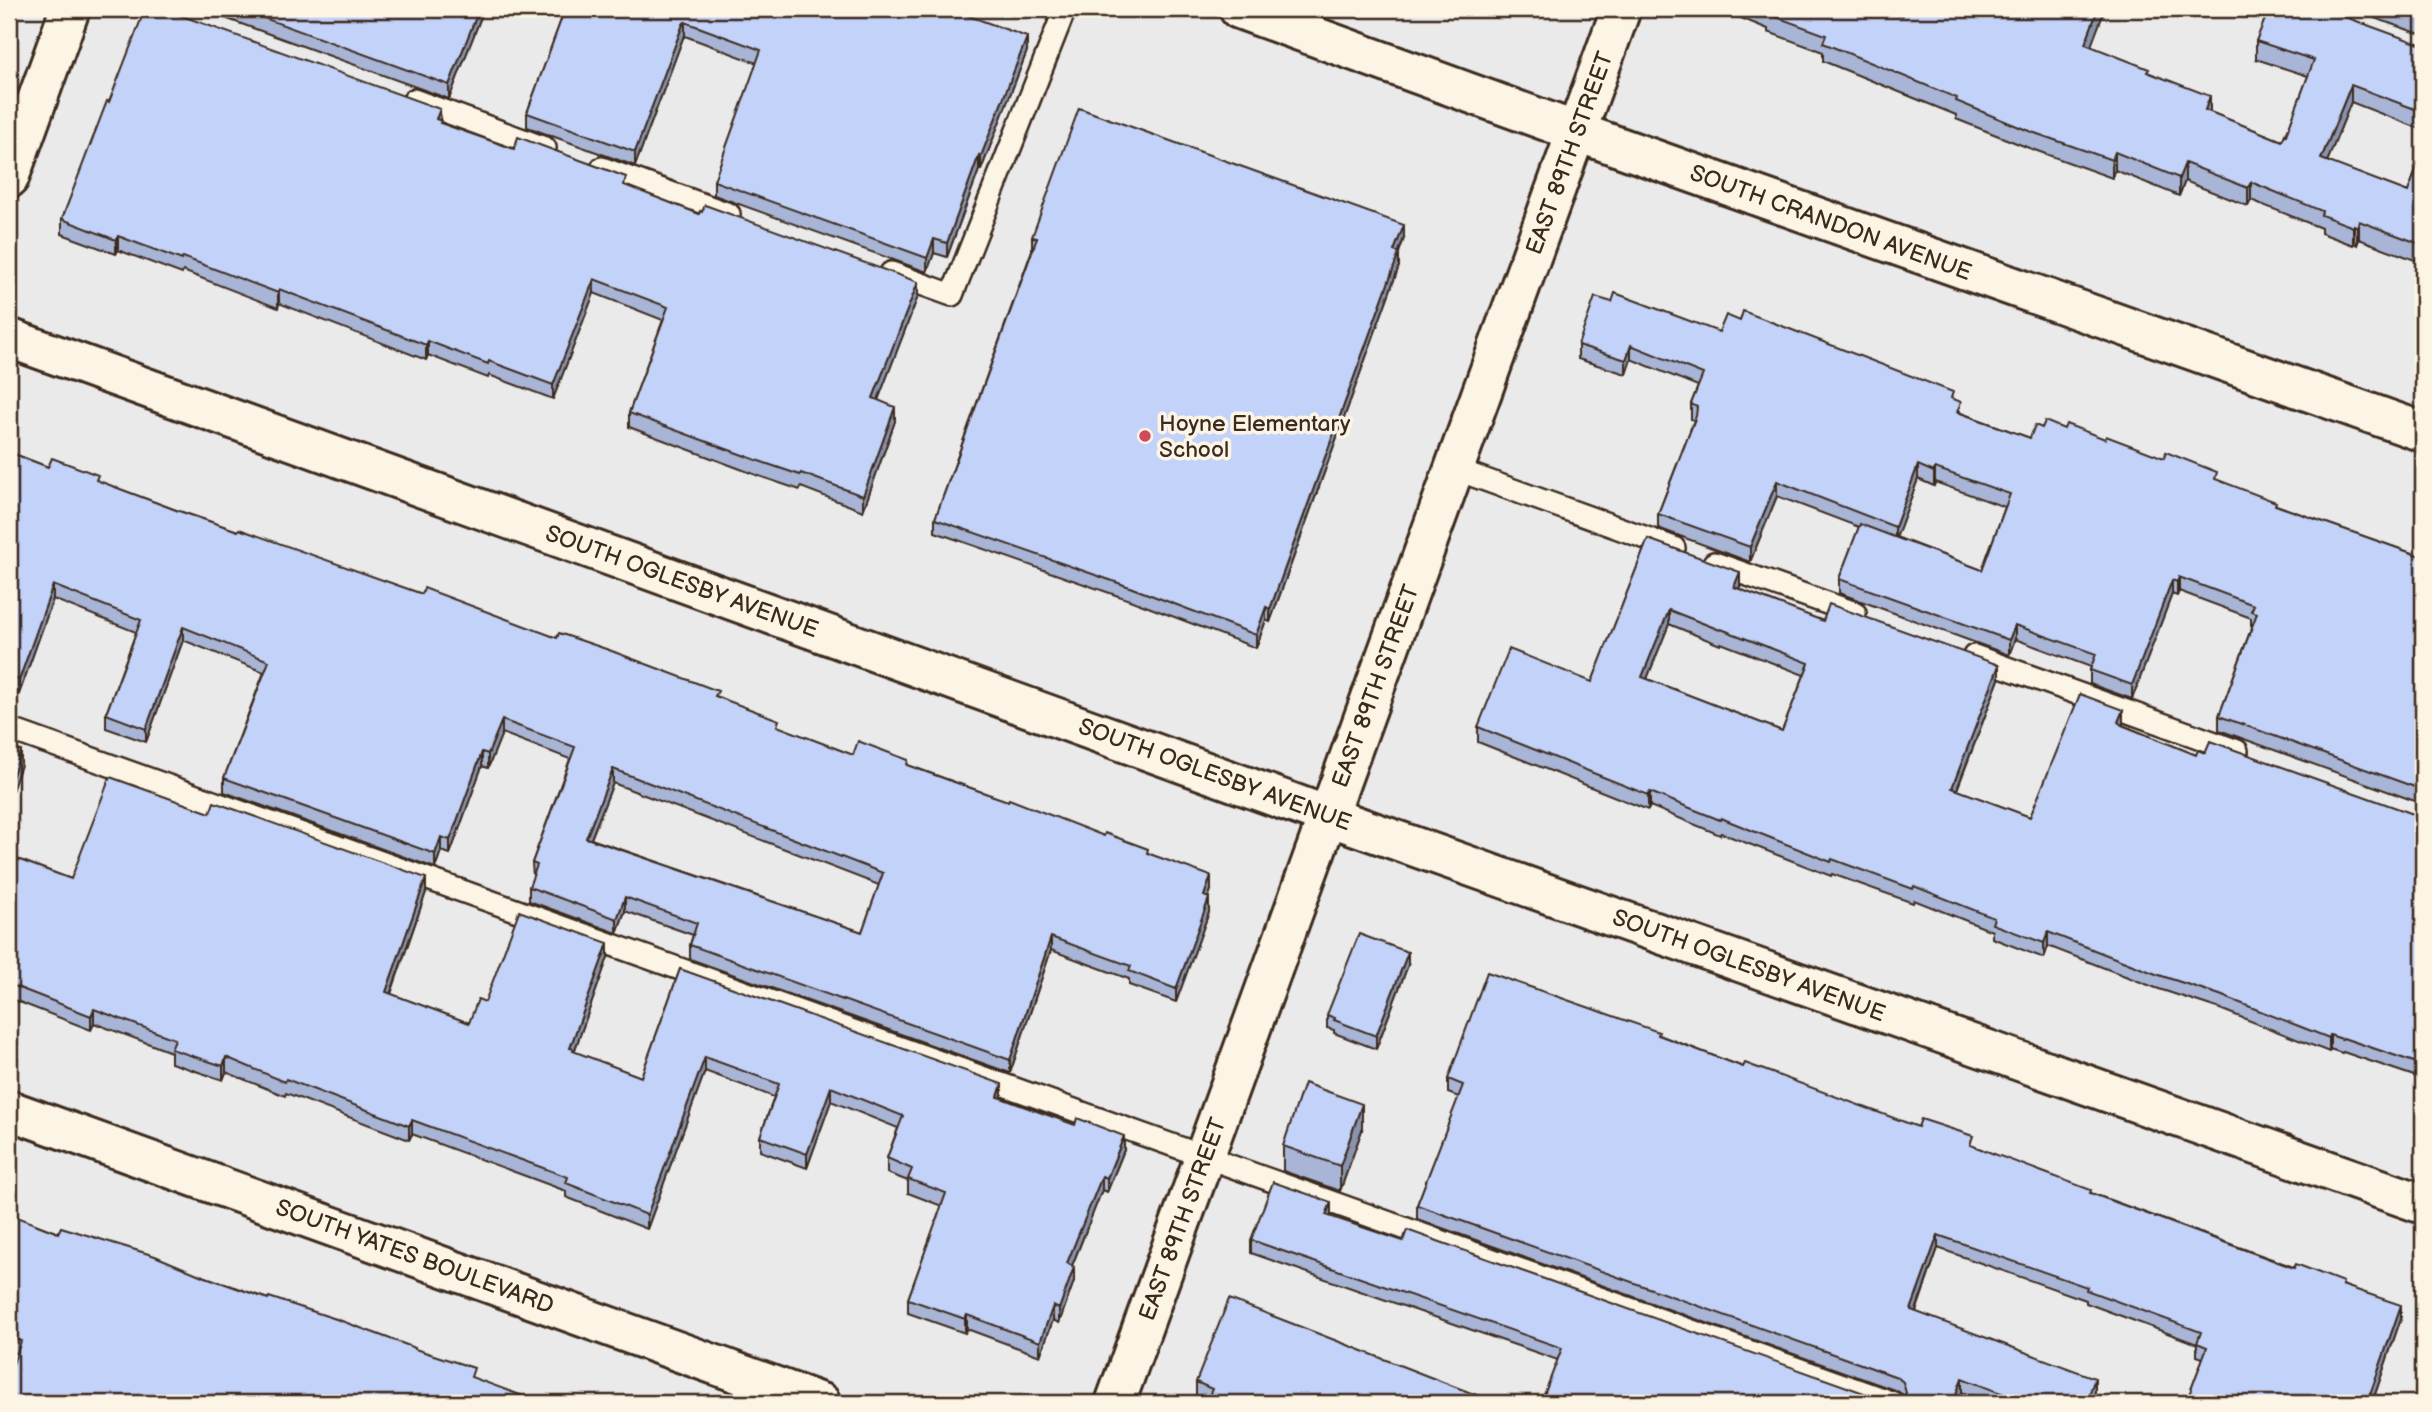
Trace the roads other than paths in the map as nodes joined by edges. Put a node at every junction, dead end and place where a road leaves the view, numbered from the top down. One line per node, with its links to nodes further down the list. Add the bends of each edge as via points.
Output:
1 (70, 9): 7 (street)
2 (1065, 9): 9 (lane, via 951,295)
3 (1239, 9): 6 (street, SOUTH CRANDON AVENUE)
4 (1621, 9): 6 (street, EAST 89TH STREET)
5 (399, 95): 8 (lane)
6 (1577, 132): 11 (street, SOUTH CRANDON AVENUE); 12 (street, EAST 89TH STREET)
7 (9, 178)
8 (754, 223)
9 (873, 266)
10 (9, 338): 17 (street, SOUTH OGLESBY AVENUE)
11 (2423, 432)
12 (1455, 469): 13 (lane); 17 (street, EAST 89TH STREET)
13 (1871, 619)
14 (1950, 648): 16 (lane)
15 (9, 729): 19 (lane)
16 (2252, 757)
17 (1328, 816): 19 (street, EAST 89TH STREET); 20 (street, SOUTH OGLESBY AVENUE)
18 (9, 1110): 21 (street, SOUTH YATES BOULEVARD)
19 (1205, 1155): 22 (street, EAST 89TH STREET); 23 (lane)
20 (2423, 1204)
21 (821, 1403)
22 (1115, 1403)
23 (1894, 1403)

